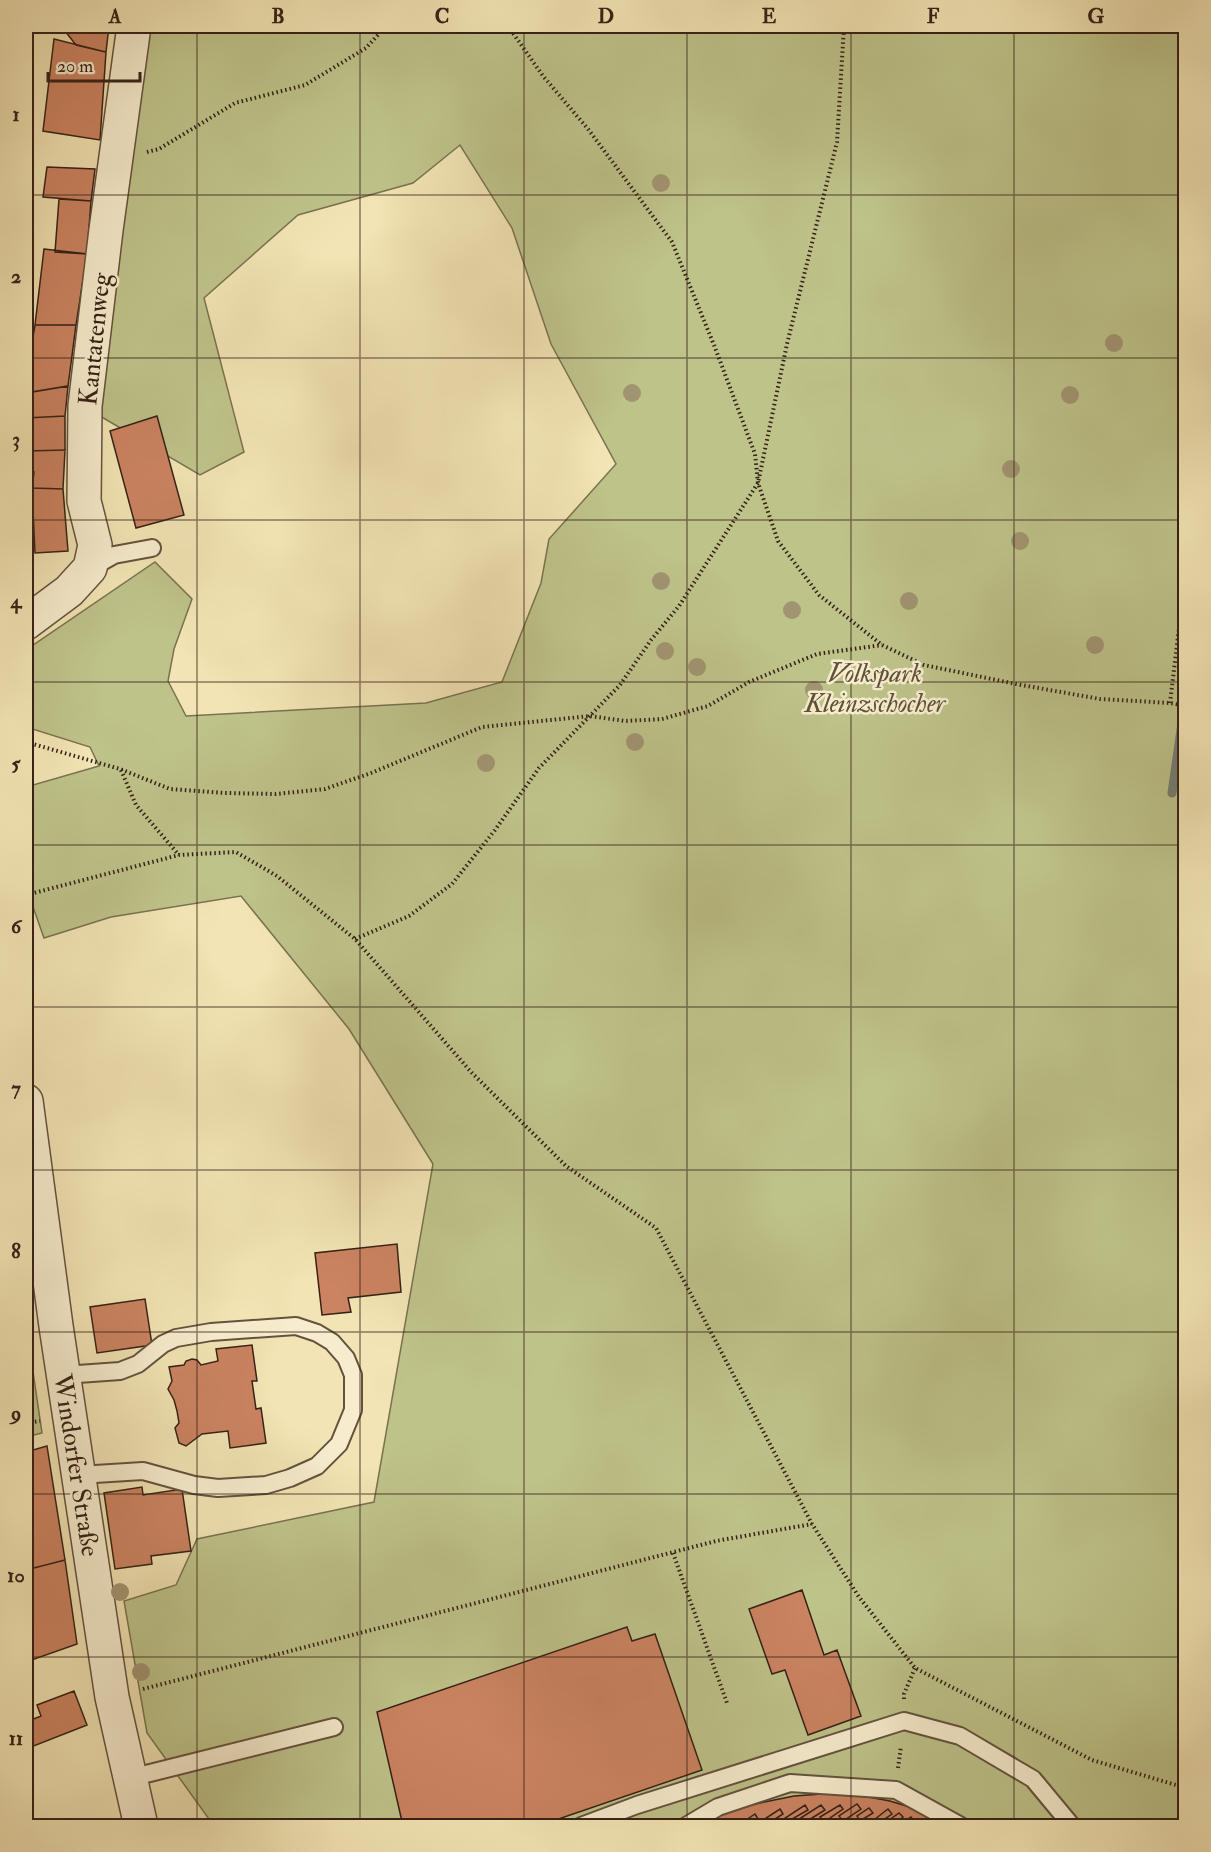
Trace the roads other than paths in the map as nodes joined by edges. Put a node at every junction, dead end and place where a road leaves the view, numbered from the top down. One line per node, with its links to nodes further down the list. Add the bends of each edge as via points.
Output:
1 (134, 26): 3 (street, Kantatenweg, via 85,406 84,501 95,545)
2 (152, 548): 3 (lane, via 114,555)
3 (90, 568): 4 (street, via 69,591)
4 (26, 623)
5 (26, 1101): 6 (street, Windorfer Straße)
6 (64, 1375): 7 (street, Windorfer Straße); 7 (lane, via 120,1371 138,1364 176,1338 296,1326 332,1342 346,1358 353,1375 353,1410 339,1444 317,1466 290,1478 266,1485 218,1488 143,1471)
7 (79, 1475): 9 (street, Windorfer Straße, via 112,1697)
8 (334, 1727): 9 (lane)
9 (130, 1778): 10 (street, Windorfer Straße)
10 (141, 1827)
11 (581, 1827): 14 (lane, via 637,1805 904,1721 960,1736 1033,1779)
12 (686, 1827): 13 (lane, via 718,1807 790,1783 896,1790)
13 (960, 1827)
14 (1072, 1827)

